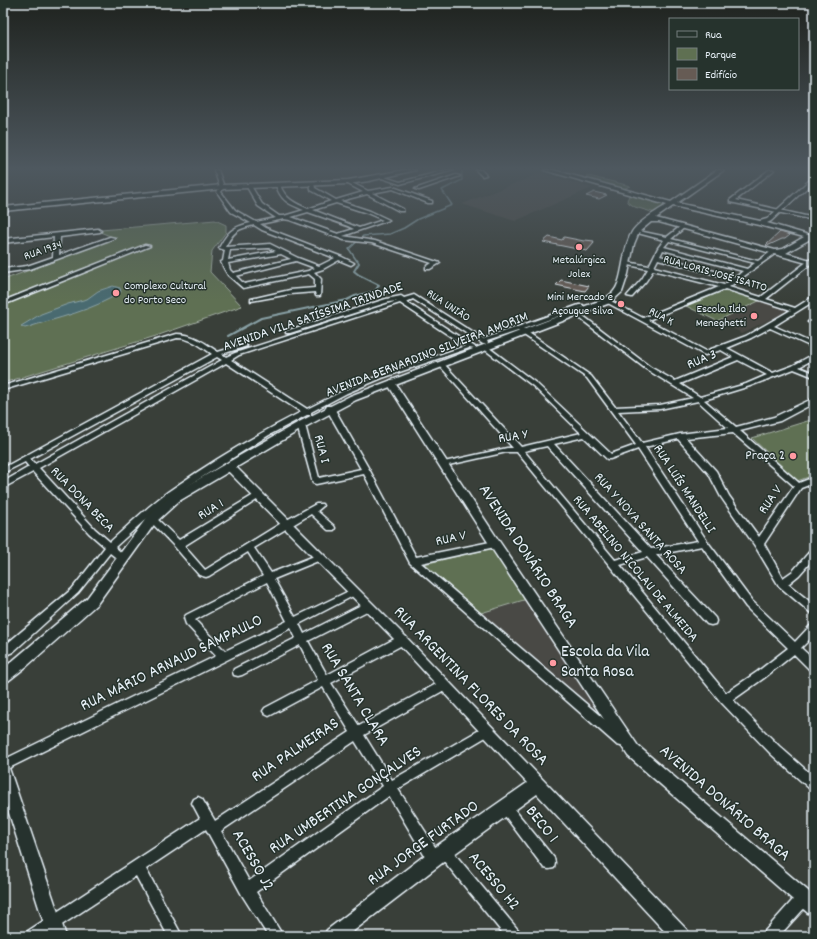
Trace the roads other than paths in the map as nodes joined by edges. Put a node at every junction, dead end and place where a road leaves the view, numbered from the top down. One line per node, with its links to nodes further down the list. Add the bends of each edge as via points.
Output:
1 (238, 214): 14 (street)
2 (273, 214): 10 (street)
3 (298, 214): 10 (street)
4 (322, 214): 16 (street)
5 (371, 214): 16 (street, via 387,220)
6 (660, 214): 11 (main road, AVENIDA BERNARDINO SILVEIRA AMORIM)
7 (719, 214): 13 (main road)
8 (775, 214): 13 (main road)
9 (791, 214): 12 (street)
10 (284, 218): 14 (street); 20 (street)
11 (654, 219): 15 (main road); 18 (main road, AVENIDA BERNARDINO SILVEIRA AMORIM)
12 (814, 219)
13 (763, 223): 21 (main road)
14 (256, 224): 27 (street, via 236,226 221,247); 33 (street)
15 (682, 227): 23 (street); 30 (main road)
16 (358, 229): 20 (street)
17 (98, 231): 19 (street)
18 (636, 231): 23 (street); 39 (main road, AVENIDA BERNARDINO SILVEIRA AMORIM, via 630,244)
19 (57, 236): 24 (street); 32 (street)
20 (338, 236): 42 (street, via 373,242 438,262)
21 (813, 237): 28 (main road)
22 (112, 238): 32 (street, RUA 1934)
23 (666, 239): 26 (street); 37 (street)
24 (3, 241)
25 (147, 246): 56 (street)
26 (660, 248): 31 (street); 44 (street)
27 (225, 249): 29 (street, via 270,246); 35 (street)
28 (785, 250): 30 (main road); 38 (main road)
29 (281, 252): 34 (street); 35 (street)
30 (774, 252): 37 (street); 38 (main road)
31 (656, 257): 40 (street); 47 (street)
32 (56, 258): 43 (street, RUA 1934, via 28,268)
33 (340, 258): 36 (street); 41 (street)
34 (296, 259): 41 (street); 46 (street)
35 (224, 262): 46 (street, via 225,268)
36 (351, 263)
37 (760, 263): 44 (street)
38 (812, 263): 52 (street)
39 (627, 264): 40 (street, RUA LORIS JOSÉ ISATTO); 55 (main road, AVENIDA BERNARDINO SILVEIRA AMORIM, via 618,292)
40 (651, 267): 48 (street, RUA LORIS JOSÉ ISATTO); 49 (street)
41 (321, 268): 45 (street)
42 (428, 268)
43 (3, 271)
44 (749, 271): 47 (street)
45 (310, 272): 46 (street, via 243,286); 53 (street, via 318,280 318,292 290,292)
46 (233, 275)
47 (737, 279): 48 (street)
48 (725, 287): 52 (street, RUA LORIS JOSÉ ISATTO); 59 (street)
49 (630, 296)
50 (414, 297): 54 (street, AVENIDA VILA SATÍSSIMA TRINDADE); 63 (street, RUA UNIÃO)
51 (814, 298): 58 (street)
52 (762, 299): 58 (street, RUA LORIS JOSÉ ISATTO)
53 (253, 300)
54 (399, 300): 62 (street, RUA UNIÃO); 66 (street, AVENIDA VILA SATÍSSIMA TRINDADE, via 388,300); 69 (street, AVENIDA VILA SATÍSSIMA TRINDADE, via 248,349)
55 (607, 301): 57 (main road, AVENIDA BERNARDINO SILVEIRA AMORIM); 59 (street, RUA K)
56 (3, 303)
57 (579, 310): 61 (main road, AVENIDA BERNARDINO SILVEIRA AMORIM); 76 (street, via 648,368)
58 (796, 310): 60 (street)
59 (643, 320): 65 (street, RUA K, via 705,353)
60 (770, 326): 64 (street); 65 (street)
61 (522, 330): 63 (main road, AVENIDA BERNARDINO SILVEIRA AMORIM); 83 (street, RUA LUÍS MANDELLI, via 589,377)
62 (468, 345): 63 (street); 63 (street, RUA UNIÃO); 74 (street)
63 (483, 345): 70 (main road, AVENIDA BERNARDINO SILVEIRA AMORIM); 88 (street, via 535,385)
64 (814, 346)
65 (721, 348): 68 (street)
66 (217, 354): 69 (street); 77 (street, via 190,337 177,336); 93 (street, AVENIDA VILA SATÍSSIMA TRINDADE)
67 (814, 356): 71 (street)
68 (739, 357): 73 (street); 76 (street, RUA 3)
69 (226, 360): 84 (street); 96 (street, AVENIDA VILA SATÍSSIMA TRINDADE)
70 (442, 365): 75 (main road, AVENIDA BERNARDINO SILVEIRA AMORIM); 92 (street, RUA ABELINO NICOLAU DE ALMEIDA)
71 (794, 367): 72 (street); 73 (street)
72 (814, 375)
73 (773, 376): 78 (street, via 748,386)
74 (380, 377): 75 (street); 84 (street)
75 (391, 383): 81 (main road, AVENIDA BERNARDINO SILVEIRA AMORIM); 94 (street, AVENIDA DONÁRIO BRAGA)
76 (674, 384): 78 (street)
77 (3, 388)
78 (698, 399): 83 (street, via 660,407); 87 (street)
79 (814, 400): 80 (street)
80 (806, 404): 82 (street); 87 (street, via 777,419)
81 (330, 408): 85 (main road, AVENIDA BERNARDINO SILVEIRA AMORIM); 98 (street)
82 (814, 408)
83 (612, 409): 91 (street, RUA LUÍS MANDELLI)
84 (305, 412): 85 (street); 110 (street, via 266,433 177,489)
85 (314, 417): 86 (main road, AVENIDA BERNARDINO SILVEIRA AMORIM)
86 (301, 425): 95 (main road, AVENIDA BERNARDINO SILVEIRA AMORIM); 98 (street, RUA I, via 316,481)
87 (735, 430): 89 (street); 101 (street)
88 (586, 434): 90 (street, RUA Y); 91 (street, via 610,456)
89 (680, 436): 91 (street); 108 (street, via 713,473 725,497)
90 (549, 443): 92 (street, RUA Y); 113 (street, RUA Y NOVA SANTA ROSA)
91 (640, 446): 106 (street, RUA LUÍS MANDELLI)
92 (519, 450): 94 (street, RUA Y, via 507,450); 117 (street, RUA ABELINO NICOLAU DE ALMEIDA)
93 (25, 458): 96 (street, RUA DONA BECA); 97 (street, AVENIDA VILA SATÍSSIMA TRINDADE)
94 (444, 464): 107 (street, AVENIDA DONÁRIO BRAGA)
95 (229, 466): 102 (street, RUA ARGENTINA FLORES DA ROSA); 103 (main road, AVENIDA BERNARDINO SILVEIRA AMORIM, via 175,498)
96 (33, 468): 100 (street, AVENIDA VILA SATÍSSIMA TRINDADE); 110 (street, RUA DONA BECA)
97 (3, 471)
98 (366, 471): 116 (street)
99 (814, 480): 101 (street, RUA V)
100 (3, 485)
101 (798, 486): 108 (street, RUA V)
102 (257, 496): 104 (street, RUA ARGENTINA FLORES DA ROSA); 109 (street, RUA 1)
103 (152, 519): 109 (street); 115 (main road, AVENIDA BERNARDINO SILVEIRA AMORIM)
104 (286, 524): 105 (street, via 315,508); 111 (street); 114 (street, RUA ARGENTINA FLORES DA ROSA)
105 (331, 528)
106 (704, 543): 113 (street); 128 (street, RUA LUÍS MANDELLI, via 749,604)
107 (495, 544): 116 (street, RUA V); 140 (street, AVENIDA DONÁRIO BRAGA)
108 (759, 544): 119 (street)
109 (178, 545): 111 (street, via 202,573 206,574)
110 (110, 547): 115 (street, RUA DONA BECA); 129 (street, via 75,591)
111 (249, 547): 118 (street, RUA SANTA CLARA)
112 (814, 552): 119 (street, via 796,573)
113 (649, 553): 117 (street); 123 (street, RUA Y NOVA SANTA ROSA)
114 (320, 557): 118 (street); 120 (street, RUA ARGENTINA FLORES DA ROSA)
115 (122, 558): 133 (main road, AVENIDA BERNARDINO SILVEIRA AMORIM, via 92,601 22,662)
116 (412, 561): 140 (street)
117 (613, 564): 136 (street, RUA ABELINO NICOLAU DE ALMEIDA)
118 (269, 577): 124 (street, RUA SANTA CLARA); 130 (street, via 189,618)
119 (782, 584): 122 (street)
120 (354, 592): 121 (street, RUA ARGENTINA FLORES DA ROSA); 124 (street, RUA MÁRIO ARNAUD SAMPAULO)
121 (368, 606): 126 (street); 127 (street, RUA ARGENTINA FLORES DA ROSA)
122 (814, 610)
123 (711, 621)
124 (292, 623): 126 (street, RUA SANTA CLARA); 130 (street, RUA MÁRIO ARNAUD SAMPAULO)
125 (814, 630): 128 (street)
126 (302, 640): 132 (street); 134 (street, RUA SANTA CLARA)
127 (402, 640): 134 (street); 135 (street, RUA ARGENTINA FLORES DA ROSA)
128 (796, 649): 131 (street, RUA LUÍS MANDELLI); 136 (street)
129 (3, 652)
130 (224, 657): 141 (street, RUA MÁRIO ARNAUD SAMPAULO)
131 (814, 667)
132 (238, 672)
133 (4, 674)
134 (325, 682): 137 (street); 139 (street, RUA SANTA CLARA)
135 (444, 685): 138 (street, RUA ARGENTINA FLORES DA ROSA); 139 (street, RUA PALMEIRAS)
136 (725, 699): 144 (street, RUA ABELINO NICOLAU DE ALMEIDA)
137 (269, 711)
138 (487, 731): 143 (street, RUA ARGENTINA FLORES DA ROSA); 145 (street, RUA UMBERTINA GONÇALVES)
139 (357, 733): 145 (street, RUA SANTA CLARA); 148 (street, RUA PALMEIRAS)
140 (633, 751): 153 (street, AVENIDA DONÁRIO BRAGA)
141 (3, 766)
142 (3, 771): 154 (street)
143 (538, 784): 147 (street, RUA JORGE FURTADO); 160 (street, RUA ARGENTINA FLORES DA ROSA)
144 (814, 785)
145 (391, 787): 149 (street, RUA SANTA CLARA); 152 (street, RUA UMBERTINA GONÇALVES)
146 (198, 803): 148 (street, ACESSO J2)
147 (506, 808): 149 (street, RUA JORGE FURTADO); 150 (street, BECO 1)
148 (210, 824): 151 (street, RUA PALMEIRAS); 152 (street, ACESSO J2)
149 (439, 854): 158 (street, RUA JORGE FURTADO); 159 (street, ACESSO H2)
150 (549, 863)
151 (138, 867): 154 (street, RUA PALMEIRAS); 156 (street)
152 (247, 890): 157 (street, ACESSO J2)
153 (809, 902): 161 (street)
154 (55, 930): 155 (street, RUA PALMEIRAS)
155 (33, 936)
156 (175, 936)
157 (276, 936)
158 (333, 936)
159 (514, 936)
160 (681, 936)
161 (770, 936)

